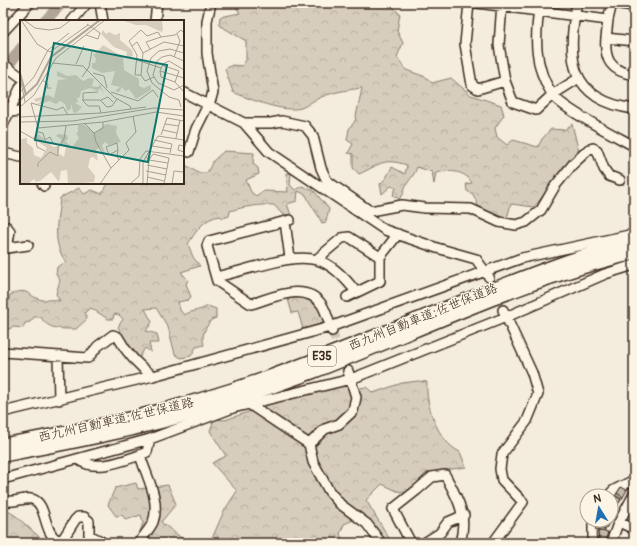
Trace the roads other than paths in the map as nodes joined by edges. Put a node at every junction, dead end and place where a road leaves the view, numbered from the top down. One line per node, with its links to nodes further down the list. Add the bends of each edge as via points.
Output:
1 (5, 3): 12 (street)
2 (30, 3): 20 (street)
3 (88, 3): 16 (street)
4 (100, 3): 17 (street)
5 (157, 3): 18 (street)
6 (211, 3): 31 (street, via 207,20 207,53 213,92)
7 (469, 3): 27 (street, via 465,44 472,86 478,88)
8 (477, 3): 11 (street)
9 (577, 3): 15 (street)
10 (613, 3): 13 (street); 19 (street)
11 (502, 5): 14 (street); 27 (street, via 499,45)
12 (3, 6)
13 (634, 6)
14 (540, 7): 15 (street); 30 (street, via 535,34 536,54)
15 (574, 16): 19 (street); 26 (street, via 571,47)
16 (73, 20)
17 (103, 20)
18 (155, 20)
19 (608, 20): 21 (street)
20 (3, 32)
21 (606, 38): 22 (street); 24 (street, via 605,51 609,62 616,69)
22 (634, 41)
23 (3, 64): 25 (street)
24 (634, 75)
25 (20, 76)
26 (579, 78): 30 (street); 32 (street, via 592,94 606,103)
27 (505, 81): 30 (street, via 512,102 536,110)
28 (20, 88): 34 (street)
29 (184, 92): 31 (street)
30 (552, 95): 37 (street, via 576,114)
31 (208, 106): 35 (street); 38 (street, via 196,129)
32 (634, 109)
33 (20, 111): 34 (street)
34 (8, 112): 36 (street)
35 (244, 123): 41 (street, via 282,121 304,126 313,136 327,181 370,211 402,205 471,209 499,222 516,225 526,222 541,210 555,186 589,149 593,148 597,150 609,176); 43 (street, via 269,152 384,230)
36 (3, 125)
37 (634, 146)
38 (189, 152)
39 (3, 153): 40 (street)
40 (20, 157)
41 (620, 180)
42 (3, 226): 46 (street, via 10,231 8,248)
43 (398, 234): 48 (street); 52 (street, via 476,259)
44 (634, 234): 52 (street, via 522,258)
45 (634, 242): 67 (highway, 西九州自動車道;佐世保道路 / E35, via 534,273 226,392 155,414)
46 (28, 245)
47 (634, 253): 68 (highway, 西九州自動車道;佐世保道路 / E35, via 542,280 312,371 214,406 114,433)
48 (380, 257): 50 (street, via 349,237 342,238); 54 (street, via 380,281)
49 (290, 258): 50 (street); 53 (street); 53 (street, via 288,221 209,241 207,246)
50 (317, 259): 54 (street, via 338,271)
51 (634, 264): 56 (street)
52 (488, 274): 57 (street)
53 (216, 277): 57 (street, via 217,281 251,304 292,293 308,294 323,306)
54 (356, 292): 55 (street)
55 (347, 297)
56 (505, 313): 60 (street); 87 (street, via 532,373 538,394 527,421 502,454 502,480 523,502)
57 (331, 329): 61 (street)
58 (3, 352): 59 (street)
59 (58, 356): 61 (street, via 88,358 98,346 113,335 118,337 137,365); 62 (street)
60 (350, 375): 63 (street); 66 (street, via 356,397 353,411 339,424 325,429)
61 (153, 376): 62 (street)
62 (59, 400): 64 (street)
63 (250, 404): 65 (street); 66 (street)
64 (3, 412)
65 (150, 439): 69 (street, via 147,452); 70 (street)
66 (309, 444): 83 (street, via 313,462 329,491 340,504 367,524)
67 (3, 445)
68 (3, 455)
69 (140, 455): 70 (street, via 120,463 92,465); 82 (street, via 155,502 155,512 152,523)
70 (79, 460): 71 (street)
71 (3, 479)
72 (634, 480): 73 (street)
73 (618, 488)
74 (634, 494): 77 (street)
75 (3, 499): 81 (street, via 16,502 25,499 36,501 41,507 50,533 57,540 64,540 78,517 89,521 89,535)
76 (464, 515): 84 (street, via 445,475 432,477 393,509); 85 (street, via 448,522 440,533); 86 (street, via 464,530)
77 (619, 522): 80 (street)
78 (593, 528): 88 (street)
79 (617, 528): 89 (street)
80 (634, 529)
81 (101, 542)
82 (139, 543)
83 (381, 543)
84 (411, 543)
85 (424, 543)
86 (460, 543)
87 (493, 543)
88 (593, 543)
89 (611, 543)

